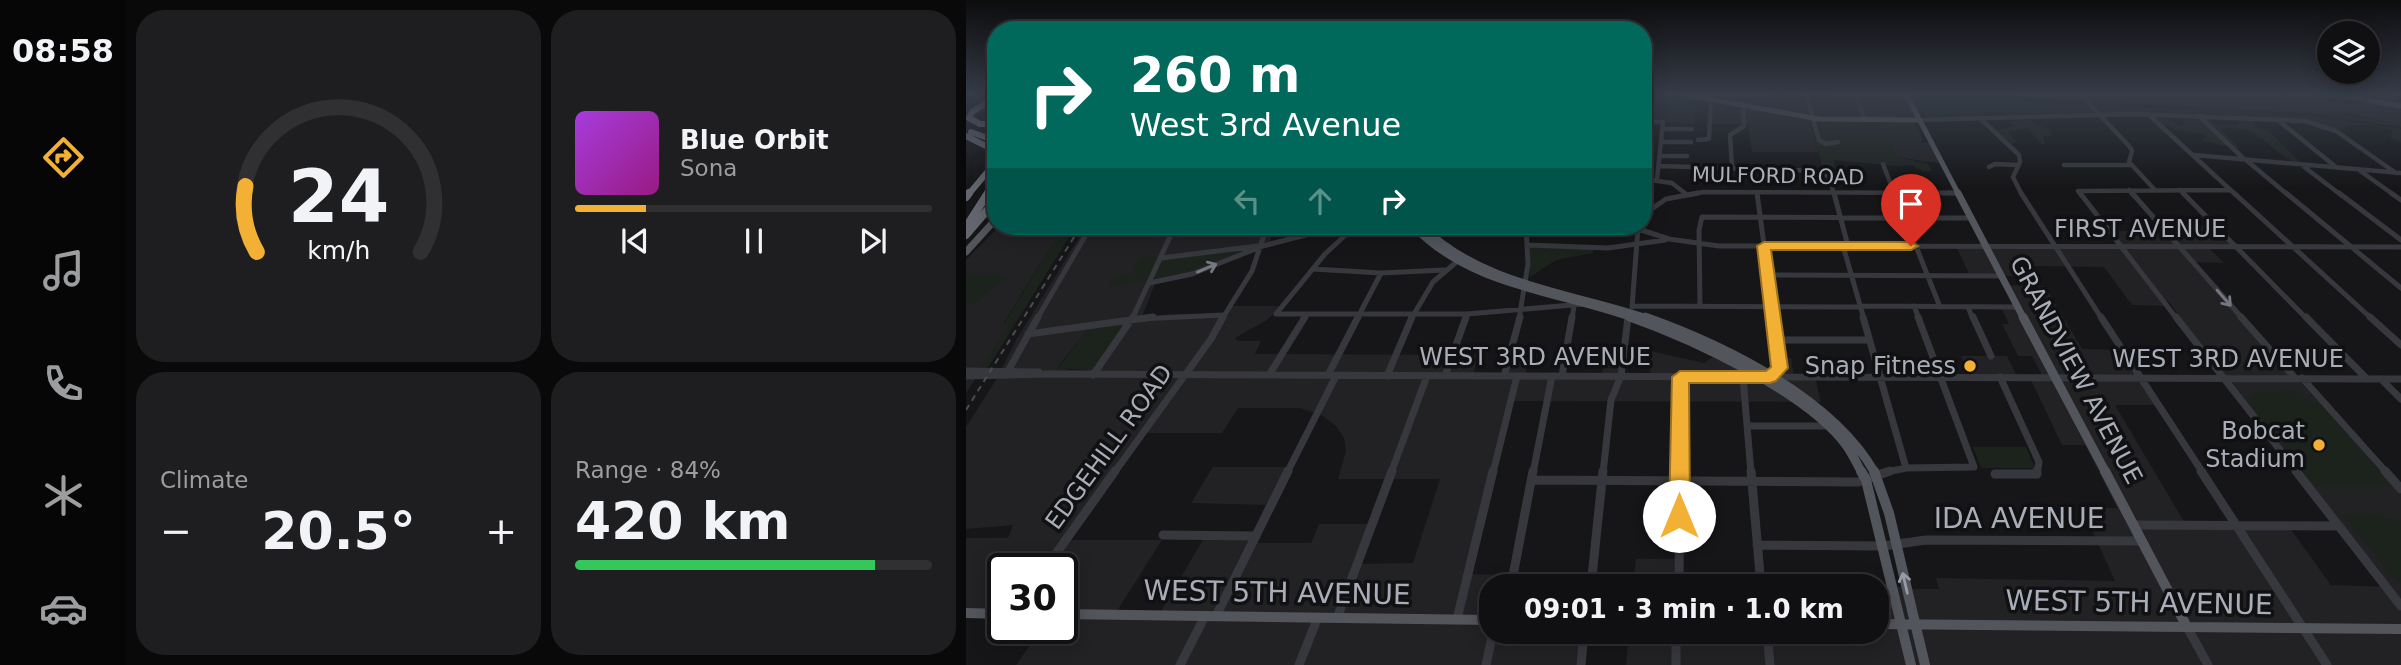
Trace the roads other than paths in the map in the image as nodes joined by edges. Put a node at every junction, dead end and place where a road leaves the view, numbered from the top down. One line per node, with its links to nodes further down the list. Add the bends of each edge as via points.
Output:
1 (1662, 125): 12 (street)
2 (1709, 125): 16 (street)
3 (1744, 125): 31 (street, via 1730,135)
4 (1815, 125): 19 (street, via 1821,142)
5 (1922, 125): 47 (main road, GRANDVIEW AVENUE)
6 (1987, 125): 27 (street, via 2019,155)
7 (2109, 125): 29 (street, via 2132,149)
8 (2160, 125): 21 (street)
9 (2208, 125): 24 (street)
10 (2284, 125): 33 (street)
11 (2323, 125): 36 (street)
12 (1662, 129): 13 (street); 17 (street)
13 (1692, 129)
14 (966, 133): 15 (highway)
15 (973, 140): 20 (highway)
16 (1706, 140)
17 (1661, 142): 18 (street); 22 (street)
18 (1691, 142)
19 (1838, 142)
20 (987, 152)
21 (2193, 155): 24 (street); 43 (street)
22 (1661, 156): 23 (street); 30 (street)
23 (1687, 156)
24 (2245, 160): 26 (street); 88 (street)
25 (1883, 164): 46 (street)
26 (2302, 164): 33 (street); 73 (street)
27 (2018, 165): 32 (street); 83 (street, via 2014,181)
28 (2064, 165): 29 (street)
29 (2132, 165): 41 (street)
30 (1660, 166): 31 (street); 38 (street)
31 (1732, 167): 45 (street, via 1822,171 1829,176)
32 (1989, 167)
33 (2337, 167): 34 (street)
34 (2358, 169): 36 (street); 51 (street)
35 (987, 171): 50 (highway)
36 (2399, 173)
37 (1652, 179): 38 (street, MULFORD ROAD)
38 (1657, 179): 49 (street, MULFORD ROAD)
39 (987, 182): 52 (highway)
40 (2129, 190): 41 (street); 84 (street, via 2078,190); 85 (street)
41 (2155, 190): 42 (street)
42 (2180, 190): 43 (street); 86 (street)
43 (2231, 190): 87 (street)
44 (1757, 192): 45 (street, MULFORD ROAD); 49 (street, MULFORD ROAD); 55 (street)
45 (1833, 193): 46 (street, MULFORD ROAD); 56 (street)
46 (1895, 193): 47 (street, MULFORD ROAD); 57 (street)
47 (1958, 193): 58 (main road, GRANDVIEW AVENUE)
48 (987, 194): 59 (highway)
49 (1686, 194): 53 (street)
50 (966, 197)
51 (2401, 200)
52 (966, 204)
53 (1652, 208)
54 (987, 210): 62 (highway)
55 (1760, 217): 56 (street); 76 (street, via 1707,216 1699,220); 79 (street)
56 (1840, 217): 57 (street); 80 (street)
57 (1905, 218): 58 (street); 81 (street)
58 (1971, 218): 82 (main road, GRANDVIEW AVENUE)
59 (966, 227)
60 (987, 229): 90 (main road)
61 (1652, 233): 72 (street, FIRST AVENUE)
62 (966, 235)
63 (1086, 235): 120 (street)
64 (1171, 235): 91 (street)
65 (1266, 235): 77 (street, EDGEHILL ROAD)
66 (1305, 235): 74 (street)
67 (1308, 235): 74 (street)
68 (1345, 235): 93 (street)
69 (1425, 235): 92 (main road, via 1433,247)
70 (1527, 235): 78 (street)
71 (1638, 235): 75 (street)
72 (1669, 239): 75 (street); 76 (street, FIRST AVENUE)
73 (2401, 240)
74 (1286, 241): 77 (street)
75 (1637, 243): 78 (street, via 1604,248); 113 (street)
76 (1700, 244): 79 (street, FIRST AVENUE); 105 (street)
77 (1264, 246): 91 (street); 100 (street, one-way to 77, via 1192,274); 115 (street, EDGEHILL ROAD)
78 (1528, 246): 101 (street)
79 (1764, 246): 80 (street, FIRST AVENUE); 96 (street)
80 (1845, 246): 81 (street, FIRST AVENUE); 97 (street)
81 (1916, 246): 82 (street, FIRST AVENUE); 98 (street)
82 (1986, 246): 83 (street, FIRST AVENUE); 99 (main road, GRANDVIEW AVENUE)
83 (2056, 246): 84 (street, FIRST AVENUE); 150 (street)
84 (2121, 246): 85 (street, FIRST AVENUE); 151 (street)
85 (2179, 246): 86 (street, FIRST AVENUE); 152 (street, one-way to 152)
86 (2237, 247): 87 (street, FIRST AVENUE); 153 (street)
87 (2293, 247): 88 (street, FIRST AVENUE); 123 (street)
88 (2351, 247): 89 (street, FIRST AVENUE); 102 (street)
89 (2401, 247)
90 (966, 252)
91 (1161, 258): 100 (street)
92 (1459, 260): 94 (street); 101 (main road)
93 (1313, 269): 95 (street); 116 (street, via 1276,314)
94 (1446, 269): 95 (street); 118 (street, via 1427,288)
95 (1381, 273): 117 (street)
96 (1768, 275): 97 (street); 107 (street)
97 (1851, 276): 98 (street); 108 (street)
98 (1927, 276): 99 (street); 109 (street)
99 (2002, 276): 111 (main road, GRANDVIEW AVENUE)
100 (1149, 283): 119 (street)
101 (1525, 285): 103 (main road); 112 (street); 113 (main road)
102 (2401, 288)
103 (1584, 304): 104 (street); 113 (main road)
104 (1574, 306): 112 (street); 140 (street)
105 (1700, 306): 107 (street); 113 (street)
106 (1914, 306): 108 (street); 109 (street); 147 (street)
107 (1772, 307): 108 (street); 121 (street)
108 (1860, 307): 122 (street)
109 (1940, 307): 110 (street)
110 (1968, 307): 111 (street); 124 (street)
111 (2018, 307): 149 (main road, GRANDVIEW AVENUE)
112 (1521, 310): 114 (street); 137 (street)
113 (1630, 311): 141 (street); 144 (main road); 145 (main road, via 1701,338)
114 (1466, 314): 118 (street); 136 (street)
115 (1222, 315): 119 (street); 131 (street, EDGEHILL ROAD)
116 (1306, 315): 117 (street); 132 (street)
117 (1359, 315): 118 (street); 133 (street)
118 (1413, 315): 134 (street)
119 (1133, 320): 120 (street); 130 (street)
120 (1028, 334): 125 (street)
121 (1776, 340): 122 (street); 145 (street, via 1780,368)
122 (1869, 340): 146 (street)
123 (2401, 345)
124 (1991, 356)
125 (1014, 359): 126 (street); 127 (street)
126 (997, 371): 127 (street, WEST 3RD AVENUE); 128 (street, WEST 3RD AVENUE)
127 (1008, 371): 128 (street); 129 (street, WEST 3RD AVENUE)
128 (966, 374): 129 (street, WEST 3RD AVENUE)
129 (1047, 374): 130 (street, WEST 3RD AVENUE)
130 (1093, 375): 131 (street, WEST 3RD AVENUE)
131 (1184, 375): 132 (street, WEST 3RD AVENUE); 176 (street, EDGEHILL ROAD)
132 (1269, 375): 133 (street, WEST 3RD AVENUE)
133 (1332, 376): 134 (street, WEST 3RD AVENUE); 172 (street)
134 (1387, 376): 135 (street, WEST 3RD AVENUE)
135 (1427, 376): 136 (street, WEST 3RD AVENUE); 187 (street)
136 (1445, 376): 137 (street, WEST 3RD AVENUE)
137 (1504, 376): 138 (street, WEST 3RD AVENUE)
138 (1517, 376): 139 (street, WEST 3RD AVENUE); 188 (street)
139 (1552, 376): 140 (street, WEST 3RD AVENUE); 163 (street)
140 (1562, 376): 141 (street, WEST 3RD AVENUE)
141 (1621, 376): 142 (street, WEST 3RD AVENUE); 164 (street, via 1611,400)
142 (1680, 377): 143 (street, WEST 3RD AVENUE); 165 (street)
143 (1743, 377): 144 (street, WEST 3RD AVENUE); 157 (street)
144 (1756, 377): 145 (street, WEST 3RD AVENUE); 158 (main road)
145 (1770, 377): 146 (street, WEST 3RD AVENUE); 159 (main road, via 1815,403)
146 (1880, 377): 147 (street, WEST 3RD AVENUE); 160 (street)
147 (1940, 377): 148 (street, WEST 3RD AVENUE); 160 (street, via 1974,467)
148 (2000, 377): 149 (street, WEST 3RD AVENUE); 161 (street, via 2039,462 2037,474)
149 (2056, 378): 150 (street, WEST 3RD AVENUE); 168 (main road, GRANDVIEW AVENUE)
150 (2142, 378): 151 (street, WEST 3RD AVENUE); 169 (street)
151 (2224, 378): 152 (street, WEST 3RD AVENUE); 170 (street)
152 (2299, 379): 153 (street, WEST 3RD AVENUE); 167 (street)
153 (2367, 379): 154 (street, WEST 3RD AVENUE)
154 (2381, 379): 155 (street, WEST 3RD AVENUE); 156 (street)
155 (2401, 379)
156 (2401, 399)
157 (1748, 426): 158 (street); 166 (street)
158 (1829, 426): 159 (street); 162 (main road)
159 (1842, 426): 162 (main road, via 1864,454)
160 (1906, 468): 162 (street)
161 (1995, 474)
162 (1871, 478): 166 (street); 174 (main road)
163 (1532, 480): 164 (street); 177 (street)
164 (1603, 480): 165 (street); 178 (street)
165 (1680, 480): 166 (street); 179 (street)
166 (1752, 481): 175 (street)
167 (2401, 489)
168 (2134, 524): 169 (street, IDA AVENUE); 173 (main road, GRANDVIEW AVENUE)
169 (2237, 525): 170 (street, IDA AVENUE); 193 (street)
170 (2339, 526): 181 (street)
171 (1163, 535): 172 (street)
172 (1256, 536): 185 (street)
173 (2142, 541): 174 (street, IDA AVENUE, via 1926,540); 192 (main road, GRANDVIEW AVENUE)
174 (1889, 544): 175 (street, IDA AVENUE); 191 (main road)
175 (1757, 545): 180 (street)
176 (1056, 553)
177 (1513, 574)
178 (1592, 574)
179 (1679, 574)
180 (1760, 574)
181 (2401, 606)
182 (966, 613): 183 (main road)
183 (987, 614)
184 (1078, 614): 185 (main road, WEST 5TH AVENUE)
185 (1210, 616): 186 (main road, WEST 5TH AVENUE); 199 (street)
186 (1318, 617): 187 (main road, WEST 5TH AVENUE); 200 (street)
187 (1337, 618): 188 (main road, WEST 5TH AVENUE)
188 (1457, 619): 189 (main road, WEST 5TH AVENUE)
189 (1479, 620)
190 (1889, 624): 191 (main road, WEST 5TH AVENUE)
191 (1908, 624): 192 (main road, WEST 5TH AVENUE); 205 (main road); 206 (main road)
192 (2187, 627): 193 (main road, WEST 5TH AVENUE); 207 (street, GRANDVIEW AVENUE)
193 (2304, 629): 194 (main road, WEST 5TH AVENUE); 208 (street)
194 (2401, 629)
195 (1490, 644): 201 (street)
196 (1583, 644): 202 (street)
197 (1676, 644): 203 (street)
198 (1768, 644): 204 (street)
199 (1180, 665)
200 (1299, 665)
201 (1486, 665)
202 (1581, 665)
203 (1676, 665)
204 (1770, 665)
205 (1911, 665)
206 (1925, 665)
207 (2208, 665)
208 (2327, 665)

